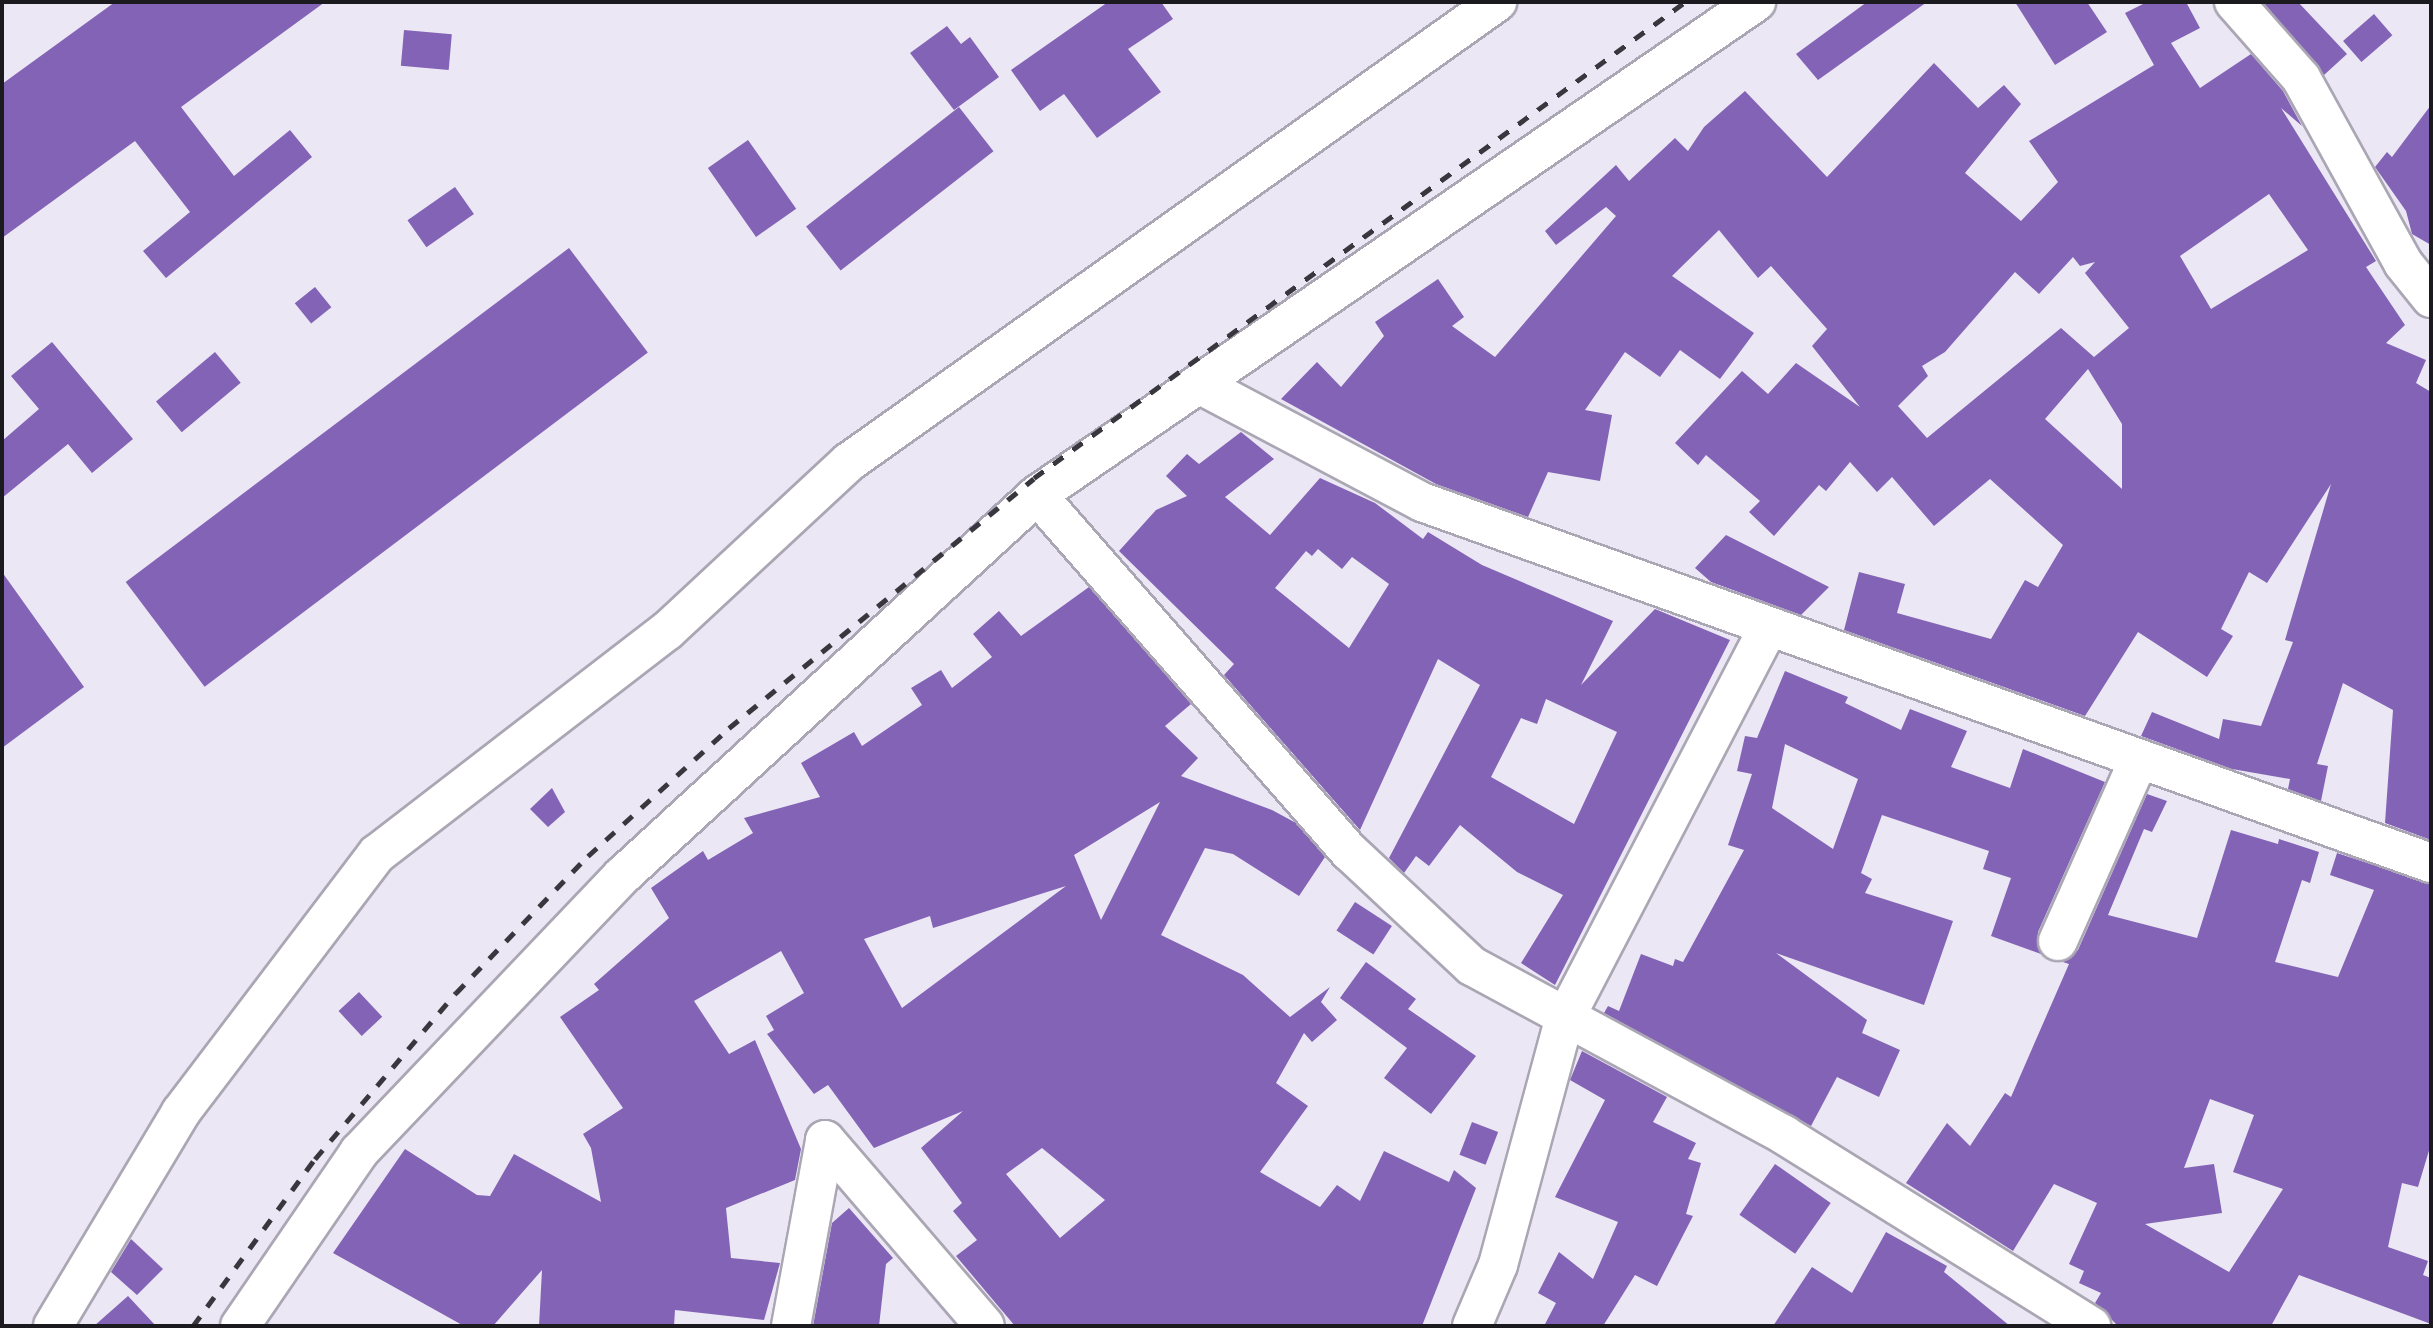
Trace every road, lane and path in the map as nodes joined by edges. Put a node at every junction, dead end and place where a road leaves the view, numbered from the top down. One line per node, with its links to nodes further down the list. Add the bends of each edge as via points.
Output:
1 (1497, 2): 12 (street, via 849,462 667,631 377,854 181,1112)
2 (1756, 2): 5 (street)
3 (2234, 2): 4 (street, via 2301,78 2403,263)
4 (2431, 298)
5 (1199, 384): 6 (street); 7 (street, via 1422,502)
6 (1037, 495): 11 (street, via 1350,852 1472,966); 13 (street, via 613,886 359,1152)
7 (1767, 629): 8 (street); 11 (street)
8 (2139, 759): 9 (street); 10 (street)
9 (2431, 863)
10 (2059, 941)
11 (1564, 1020): 16 (street, via 1498,1265); 17 (street, via 1784,1135)
12 (53, 1326)
13 (240, 1326)
14 (792, 1326): 15 (street, via 825,1140)
15 (985, 1326)
16 (1472, 1326)
17 (2091, 1326)

